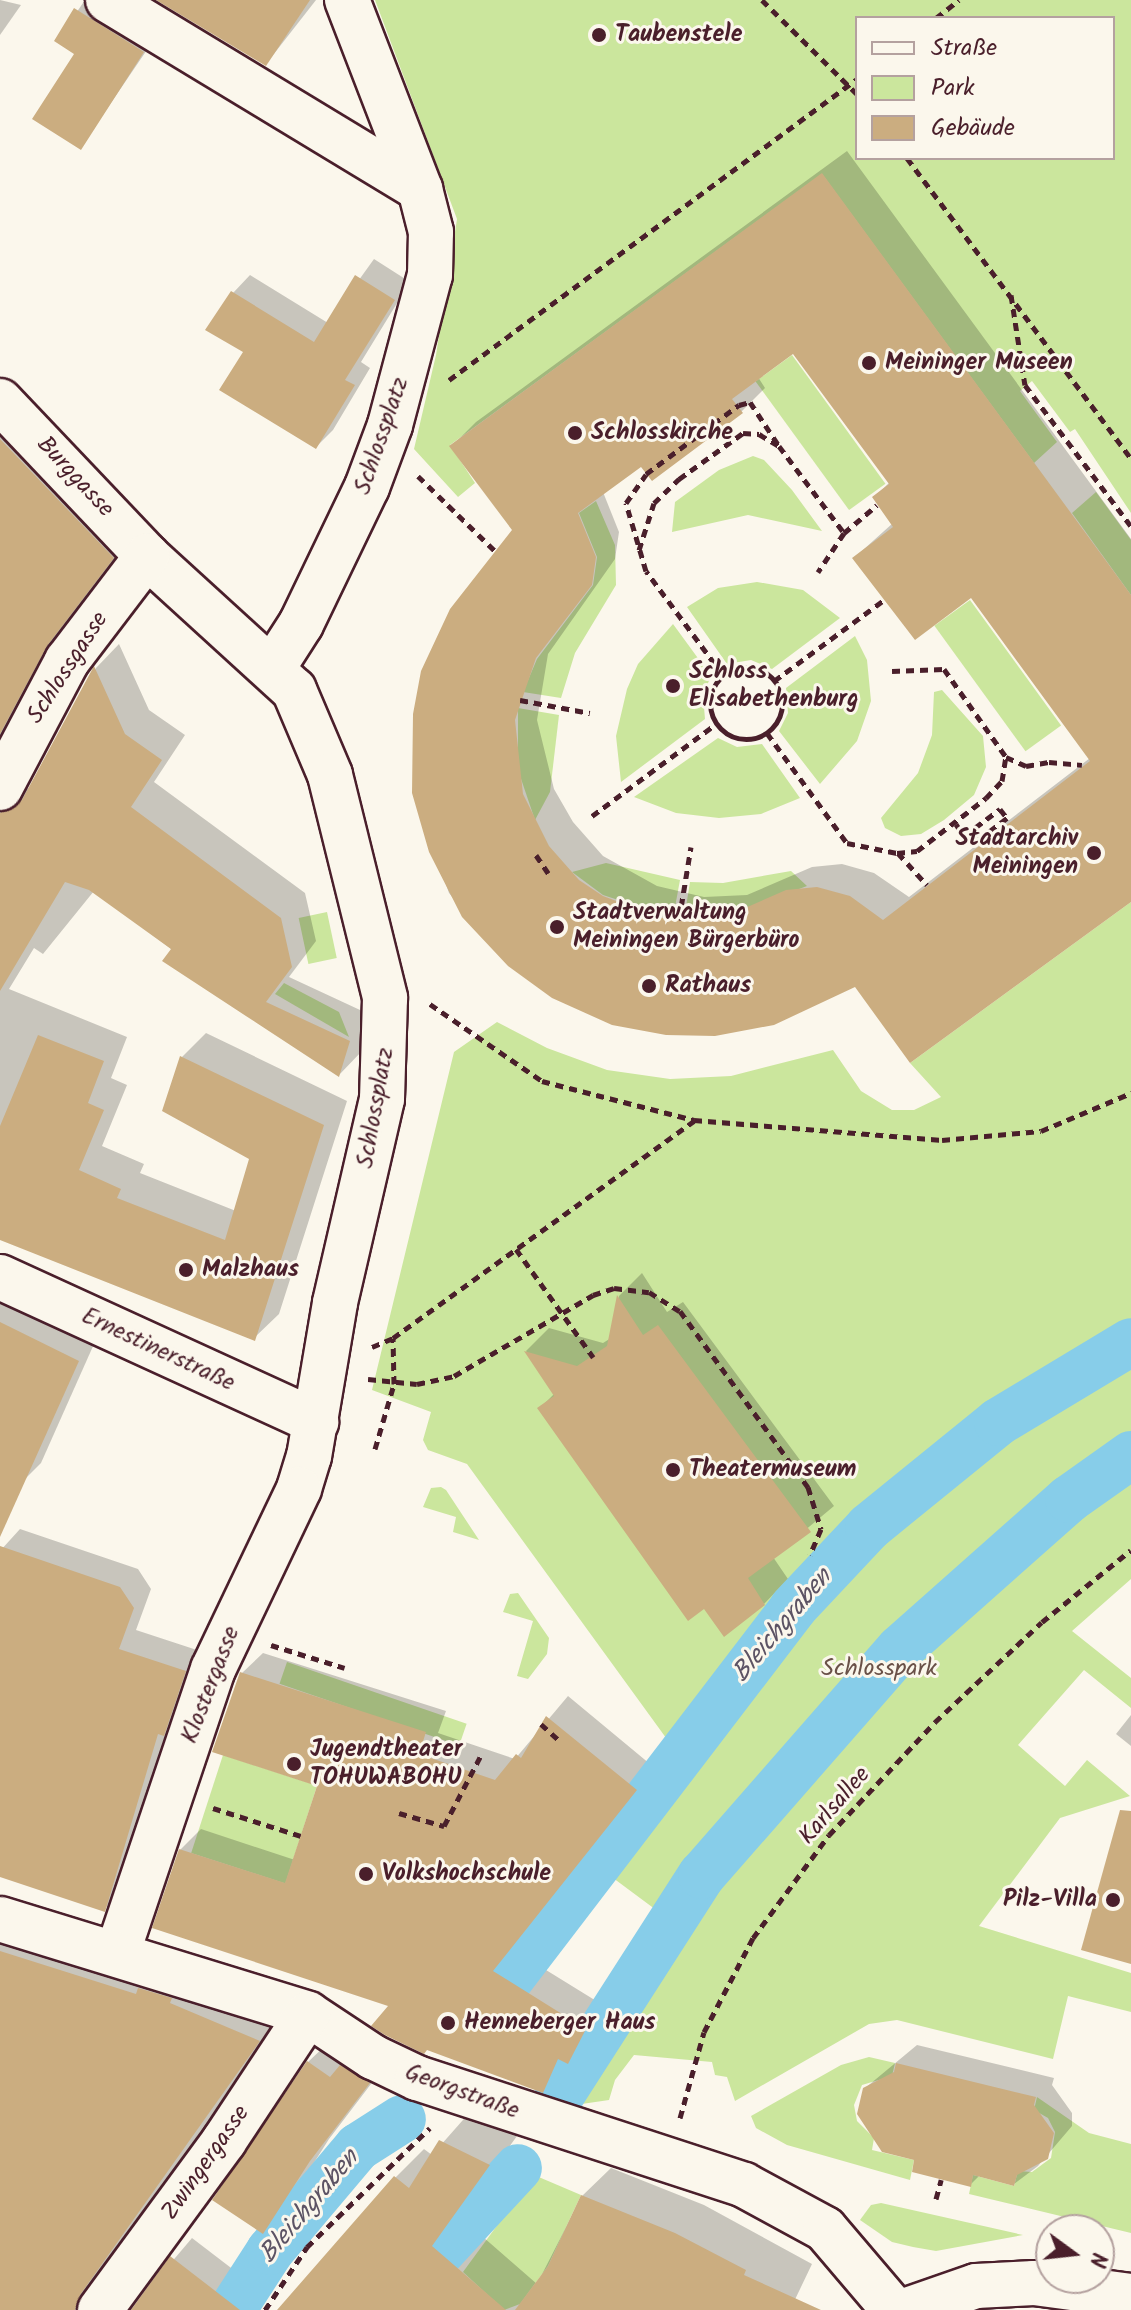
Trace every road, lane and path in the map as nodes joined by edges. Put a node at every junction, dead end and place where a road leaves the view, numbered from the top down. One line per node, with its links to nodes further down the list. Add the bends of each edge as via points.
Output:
1 (108, 0): 10 (street)
2 (347, 0): 10 (street, Schlossplatz)
3 (762, 0): 7 (path)
4 (959, 0): 5 (path)
5 (939, 16)
6 (855, 81): 7 (path)
7 (850, 85): 8 (path); 13 (path, via 628,244)
8 (855, 91)
9 (909, 160): 11 (path)
10 (420, 189): 13 (street, Schlossplatz, via 431,232 430,275)
11 (1011, 293): 17 (path); 20 (path, via 1025,385)
12 (0, 401): 24 (street, Burggasse)
13 (390, 425): 27 (street, Schlossplatz, via 367,487 301,624)
14 (685, 434): 15 (path)
15 (691, 441): 16 (path, via 750,402); 22 (path, via 646,474 626,503)
16 (779, 446): 21 (path); 22 (path, via 759,434 743,433 679,479 654,503)
17 (1131, 458)
18 (877, 505): 21 (path)
19 (451, 507): 23 (path)
20 (1131, 526)
21 (844, 533): 25 (path)
22 (639, 550): 29 (path, via 646,571)
23 (495, 551)
24 (147, 556): 27 (street, Schlossplatz); 37 (street, Schlossgasse, via 67,661)
25 (818, 572)
26 (884, 600): 30 (path)
27 (274, 666): 47 (street, Schlossplatz, via 294,690 320,741)
28 (892, 671): 35 (path, via 944,669)
29 (723, 675): 30 (path, via 748,667); 33 (path, via 710,698)
30 (774, 681): 34 (path, via 781,710)
31 (520, 700): 32 (path)
32 (590, 713)
33 (716, 724): 34 (path, via 737,738); 38 (path)
34 (767, 733): 42 (path, via 847,843)
35 (1006, 757): 36 (path, via 1026,766); 39 (path, via 1002,781)
36 (1082, 765)
37 (0, 788)
38 (592, 816)
39 (956, 824): 40 (path, via 964,836 1000,809 1007,818 978,840); 42 (path, via 917,851)
40 (981, 844)
41 (691, 847): 46 (path)
42 (897, 853): 45 (path)
43 (536, 855): 44 (path)
44 (548, 873)
45 (927, 885)
46 (679, 920)
47 (379, 965): 49 (path, via 542,1081); 55 (street, Schlossplatz, via 388,1034 382,1099)
48 (1131, 1093): 49 (path, via 1041,1131 942,1140)
49 (694, 1120): 50 (path)
50 (516, 1249): 52 (path); 53 (path)
51 (0, 1277): 57 (street, Ernestinerstraße)
52 (562, 1314): 54 (path); 56 (path, via 454,1376); 60 (path, via 614,1288 649,1292 680,1311 808,1487 821,1529)
53 (393, 1338): 55 (path); 56 (path)
54 (593, 1357)
55 (324, 1370): 56 (path); 57 (street, Schlossplatz)
56 (394, 1384): 58 (path)
57 (316, 1422): 61 (street, Klostergasse, via 299,1489)
58 (375, 1449)
59 (1131, 1550): 73 (path, Karlsallee, via 1042,1622 935,1722 829,1835 753,1938 704,2032)
60 (810, 1555)
61 (219, 1657): 62 (path, via 248,1666 266,1643); 66 (street, Klostergasse)
62 (345, 1668)
63 (541, 1724): 64 (path)
64 (559, 1740)
65 (480, 1757): 67 (path, via 444,1826)
66 (170, 1794): 68 (path); 70 (street, Klostergasse)
67 (399, 1813)
68 (301, 1836)
69 (0, 1919): 70 (street, Georgstraße)
70 (117, 1954): 71 (street, Georgstraße)
71 (308, 2014): 72 (street, Georgstraße, via 373,2057); 77 (street, Zwingergasse, via 224,2141)
72 (432, 2084): 73 (street, Georgstraße); 78 (path, via 437,2123 307,2247)
73 (668, 2157): 79 (street, Georgstraße, via 744,2185 811,2219 845,2247)
74 (941, 2180): 75 (path)
75 (936, 2199)
76 (1131, 2296): 80 (street, via 1034,2283 976,2286)
77 (100, 2310)
78 (265, 2310)
79 (894, 2310)
80 (907, 2310)

